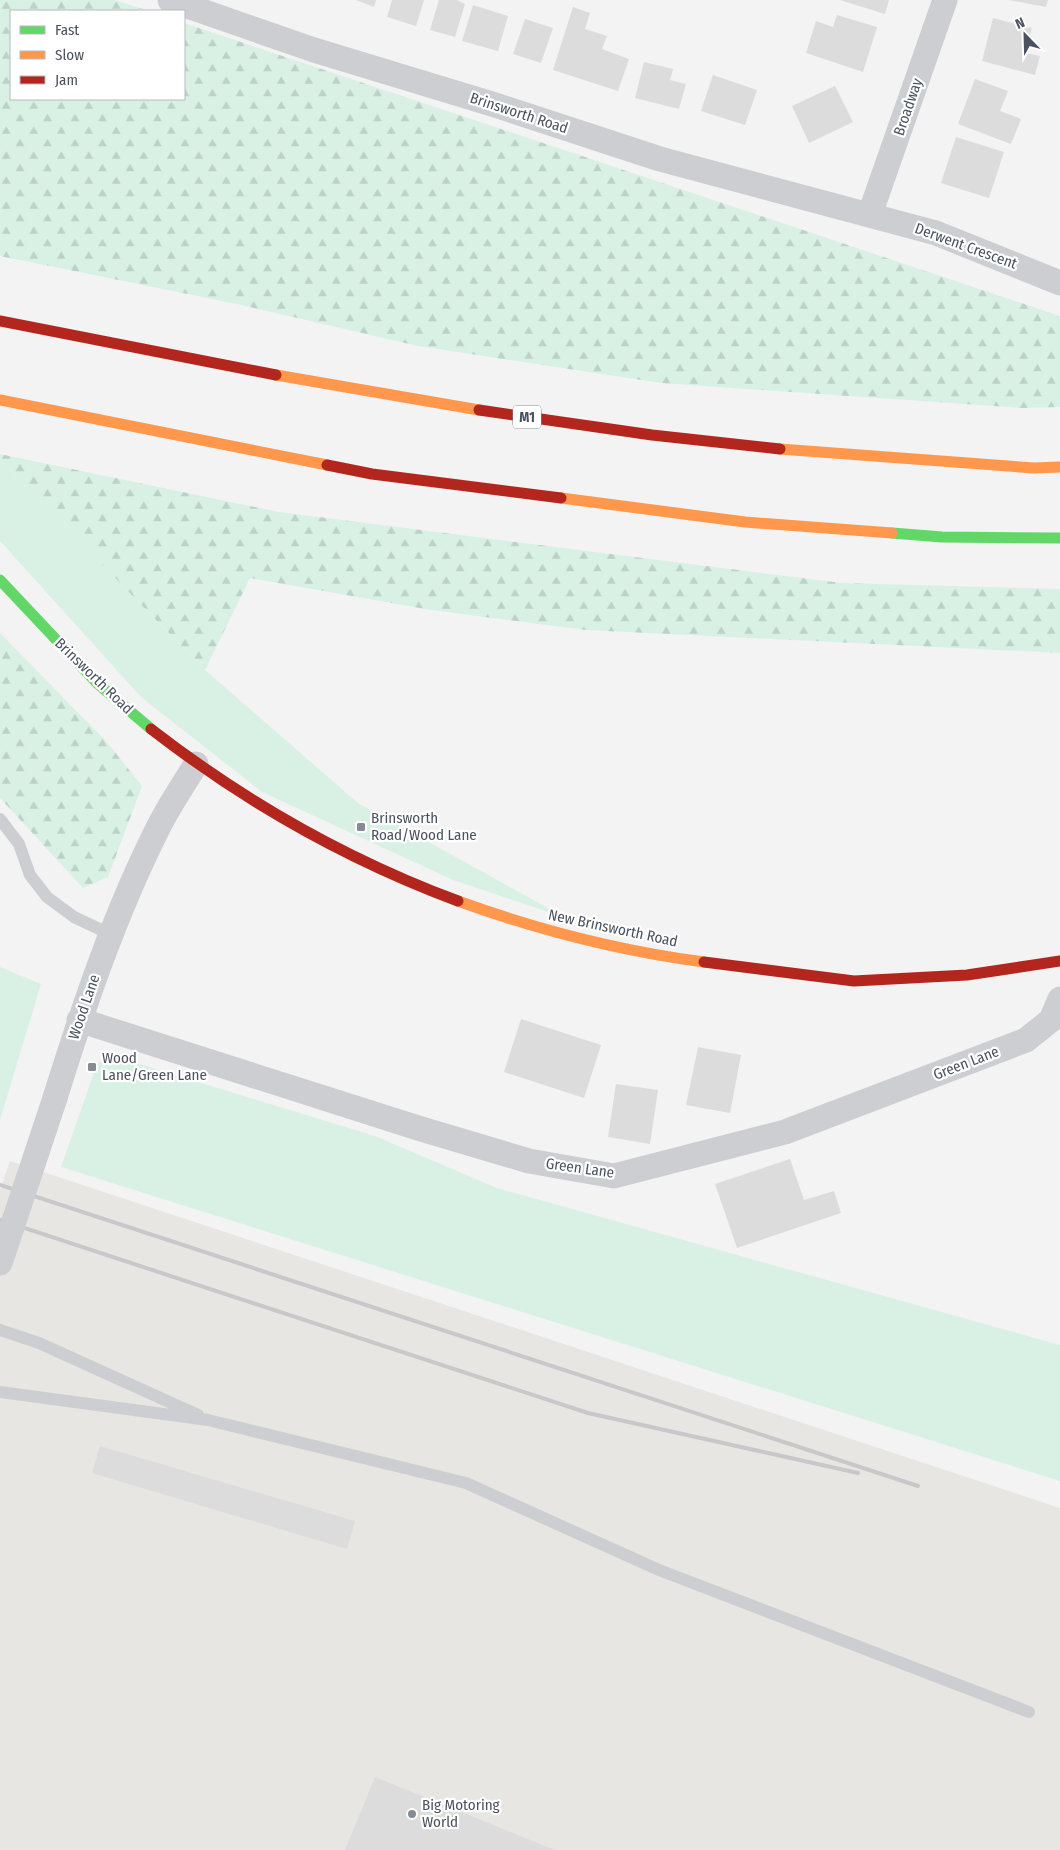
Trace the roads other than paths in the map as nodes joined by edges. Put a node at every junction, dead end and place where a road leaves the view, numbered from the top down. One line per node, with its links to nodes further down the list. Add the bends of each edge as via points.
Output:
1 (170, 0): 3 (street, Brinsworth Road, via 314,50 660,159)
2 (945, 0): 3 (street, Broadway)
3 (870, 214): 4 (street, Derwent Crescent, via 936,234)
4 (1060, 283)
5 (0, 321): 7 (main road, M1, via 474,410 746,446 1034,468)
6 (0, 400): 8 (main road, via 372,474 745,522 942,537)
7 (1060, 467)
8 (1060, 538)
9 (0, 580): 10 (main road, Brinsworth Road, via 98,683 129,712)
10 (196, 764): 12 (street, Wood Lane, via 160,824); 13 (main road, New Brinsworth Road, via 275,814 363,861 502,917 577,938 660,956 854,980 967,975)
11 (0, 819): 12 (lane, via 19,844 30,874 47,897 74,916)
12 (110, 934): 15 (street, Wood Lane)
13 (1060, 961)
14 (1060, 999): 15 (street, Green Lane, via 1050,1020 1026,1040 785,1132 614,1176 529,1161)
15 (79, 1020): 16 (street, Wood Lane, bridge)
16 (0, 1263)
17 (0, 1330): 19 (lane, via 39,1342)
18 (0, 1392): 19 (lane)
19 (208, 1420): 20 (lane, via 466,1483 659,1570)
20 (1029, 1712)

